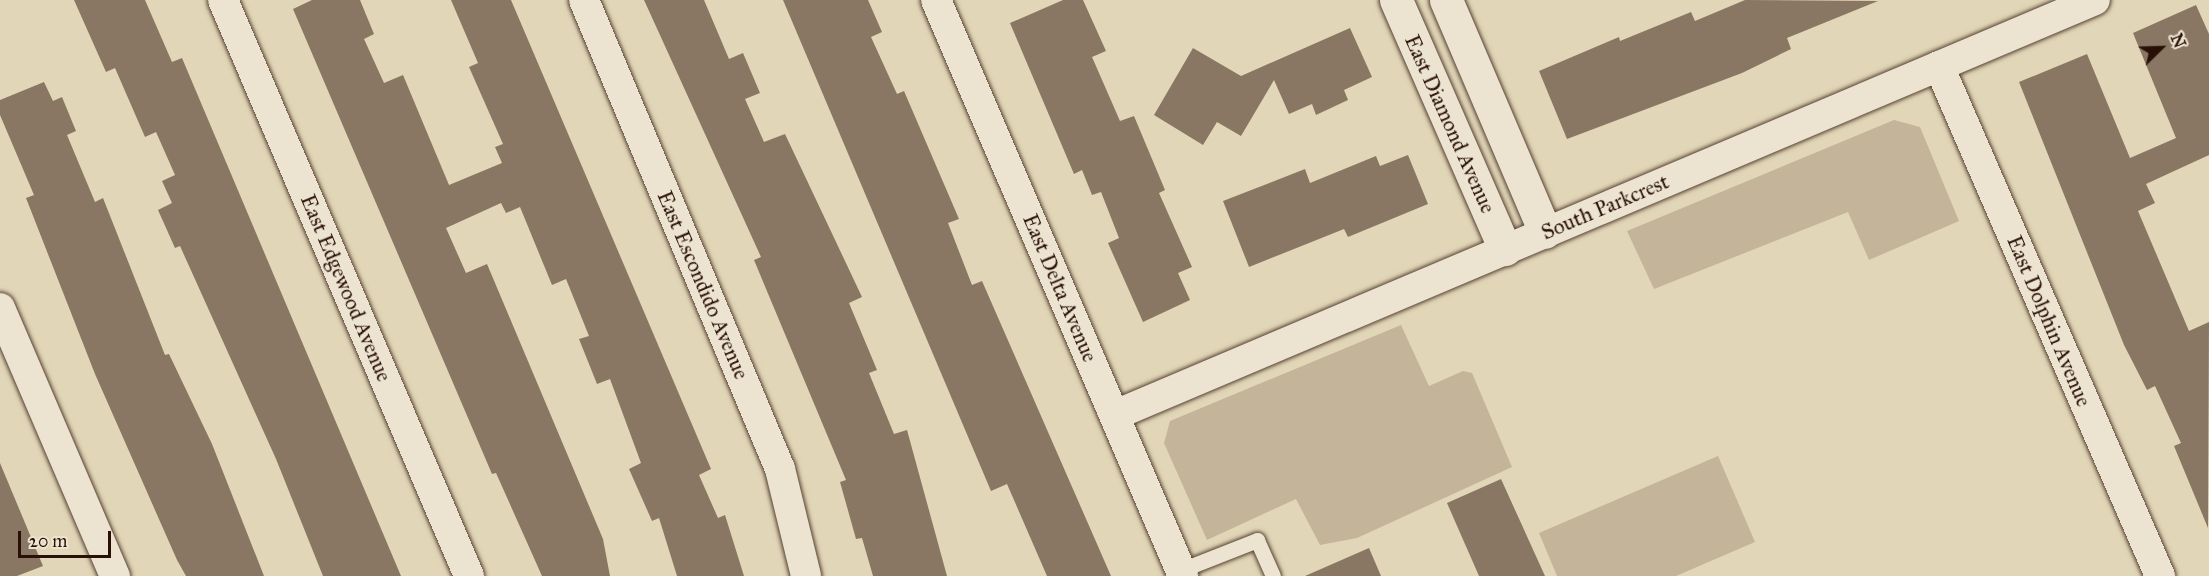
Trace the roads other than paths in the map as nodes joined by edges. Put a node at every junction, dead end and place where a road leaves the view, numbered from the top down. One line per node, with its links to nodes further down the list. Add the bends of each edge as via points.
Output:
1 (223, 0): 14 (street, East Edgewood Avenue)
2 (584, 0): 15 (street, East Escondido Avenue, via 780,469)
3 (936, 0): 11 (street, East Delta Avenue)
4 (1396, 0): 9 (street, East Diamond Avenue)
5 (1446, 0): 8 (street, East Diamond Avenue)
6 (2095, 0): 7 (street, South Parkcrest)
7 (1939, 66): 8 (street, South Parkcrest); 17 (street, East Dolphin Avenue)
8 (1545, 232): 9 (street, South Parkcrest)
9 (1505, 249): 11 (street, South Parkcrest)
10 (0, 308): 13 (street)
11 (1115, 415): 12 (street, East Delta Avenue)
12 (1182, 573): 16 (lane, via 1257,540)
13 (115, 576)
14 (469, 576)
15 (806, 576)
16 (1273, 576)
17 (2160, 576)

